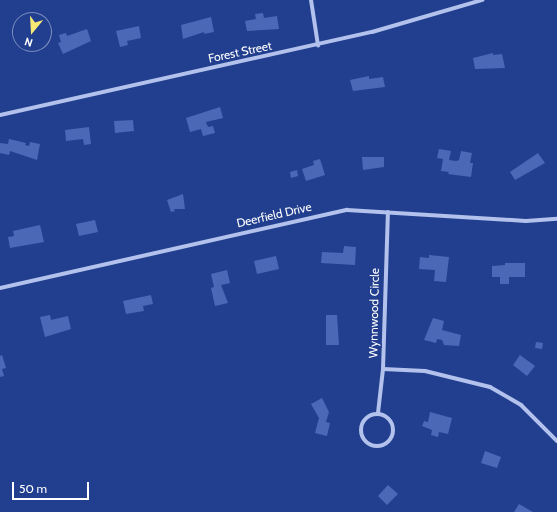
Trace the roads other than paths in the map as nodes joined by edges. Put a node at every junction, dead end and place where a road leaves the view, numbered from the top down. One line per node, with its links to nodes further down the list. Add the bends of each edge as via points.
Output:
1 (311, 0): 3 (street)
2 (482, 0): 3 (street, Forest Street, via 411,23)
3 (318, 45): 4 (street, Forest Street)
4 (0, 115)
5 (388, 212): 6 (street, Deerfield Drive, via 526,221); 7 (street, Deerfield Drive, via 359,209 324,214); 8 (street, Wynnwood Circle)
6 (557, 219)
7 (0, 288)
8 (384, 369): 9 (street, Wynnwood Circle); 10 (street, via 439,373 490,387 521,405)
9 (378, 414): 9 (street, via 390,420 393,433 385,444 374,446 364,439 361,427 367,417)
10 (557, 441)

